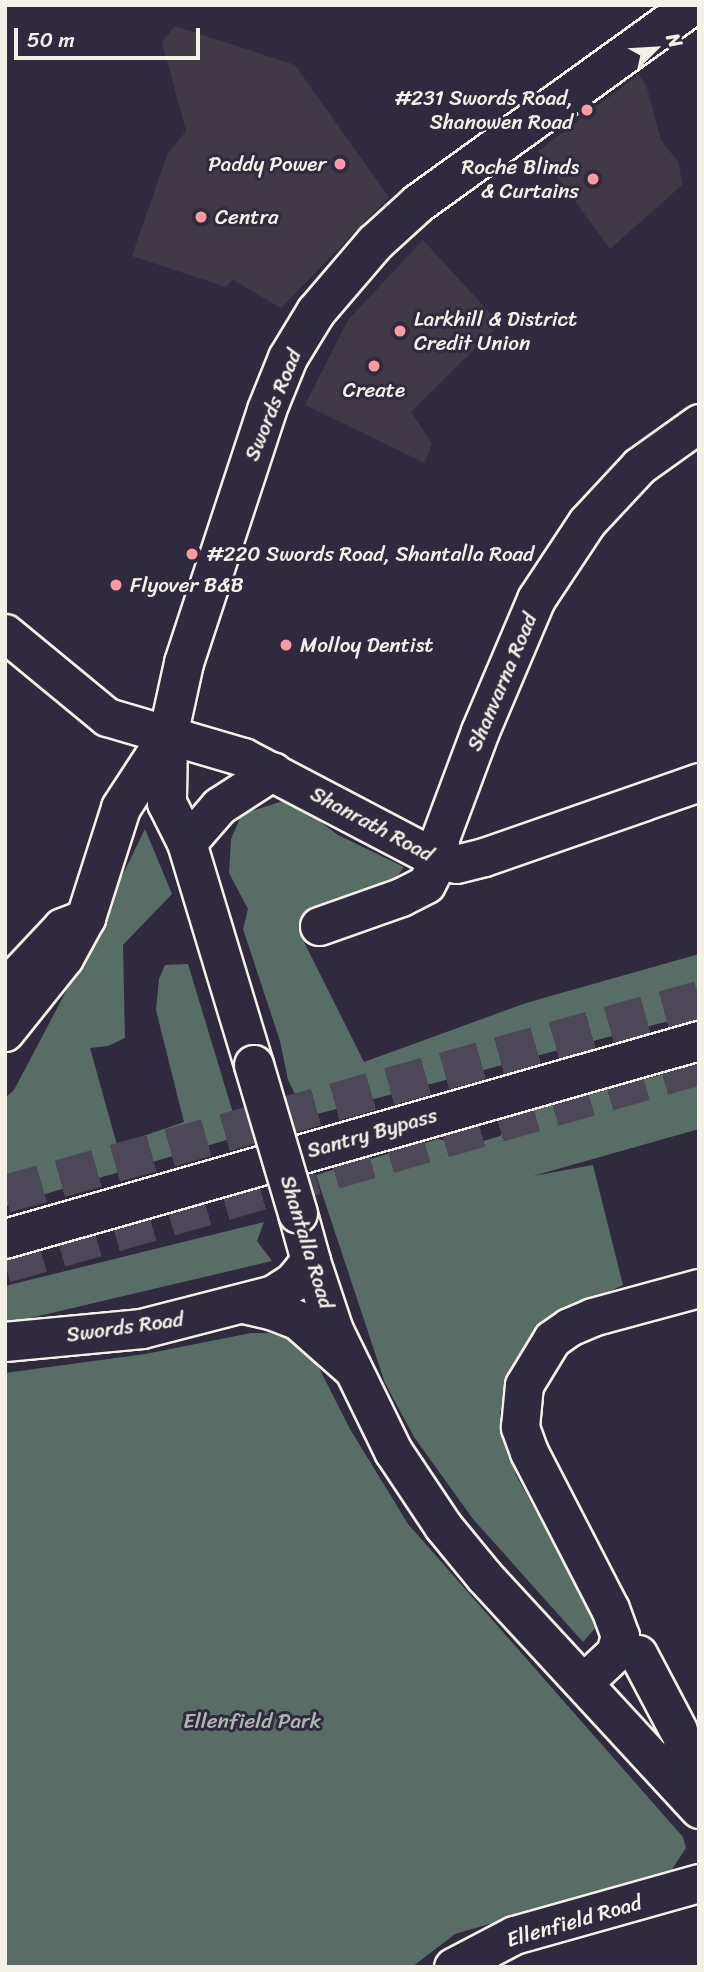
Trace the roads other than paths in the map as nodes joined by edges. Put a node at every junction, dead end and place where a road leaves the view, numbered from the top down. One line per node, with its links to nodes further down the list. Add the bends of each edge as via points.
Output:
1 (694, 5): 4 (main road, Swords Road, via 419,203 375,243 316,312 288,358 267,410 185,659)
2 (699, 423): 8 (street, Shanvarna Road, via 639,466 596,512 536,599 440,838)
3 (5, 633): 4 (street, Shanrath Road, via 107,717)
4 (168, 736): 5 (street, Shanrath Road, via 243,757); 7 (main road, Shantalla Road, via 167,803); 9 (main road, Swords Road, via 121,807)
5 (273, 771): 7 (street, via 219,806); 8 (street, Shanrath Road)
6 (699, 782): 8 (street, Shanrath Road, via 484,857 456,864)
7 (187, 843): 15 (main road, Shantalla Road, bridge)
8 (439, 860): 10 (street, Shanvarna Road, via 426,884)
9 (86, 918): 11 (street, via 72,921 49,939); 12 (main road, Swords Road, via 64,958)
10 (319, 926)
11 (5, 988)
12 (5, 1032)
13 (699, 1041): 14 (main road, Santry Bypass)
14 (5, 1239)
15 (312, 1261): 17 (main road, Swords Road, via 294,1282 274,1295); 19 (street, Shantalla Road, via 334,1330)
16 (699, 1288): 21 (street, via 569,1326 552,1339 524,1385 520,1427 528,1452 620,1636 615,1653)
17 (244, 1304): 18 (main road, Swords Road, via 142,1329); 19 (main road, via 299,1321)
18 (5, 1342)
19 (352, 1368): 21 (street, Shantalla Road, via 393,1451 443,1526)
20 (638, 1654): 22 (street)
21 (584, 1682): 23 (street, Shantalla Road)
22 (675, 1725): 23 (street); 24 (street, via 693,1761)
23 (629, 1731): 24 (street, Shantalla Road)
24 (671, 1778): 25 (street, Shantalla Road)
25 (699, 1809)
26 (699, 1883): 27 (street, Ellenfield Road, via 514,1935)
27 (453, 1967)

